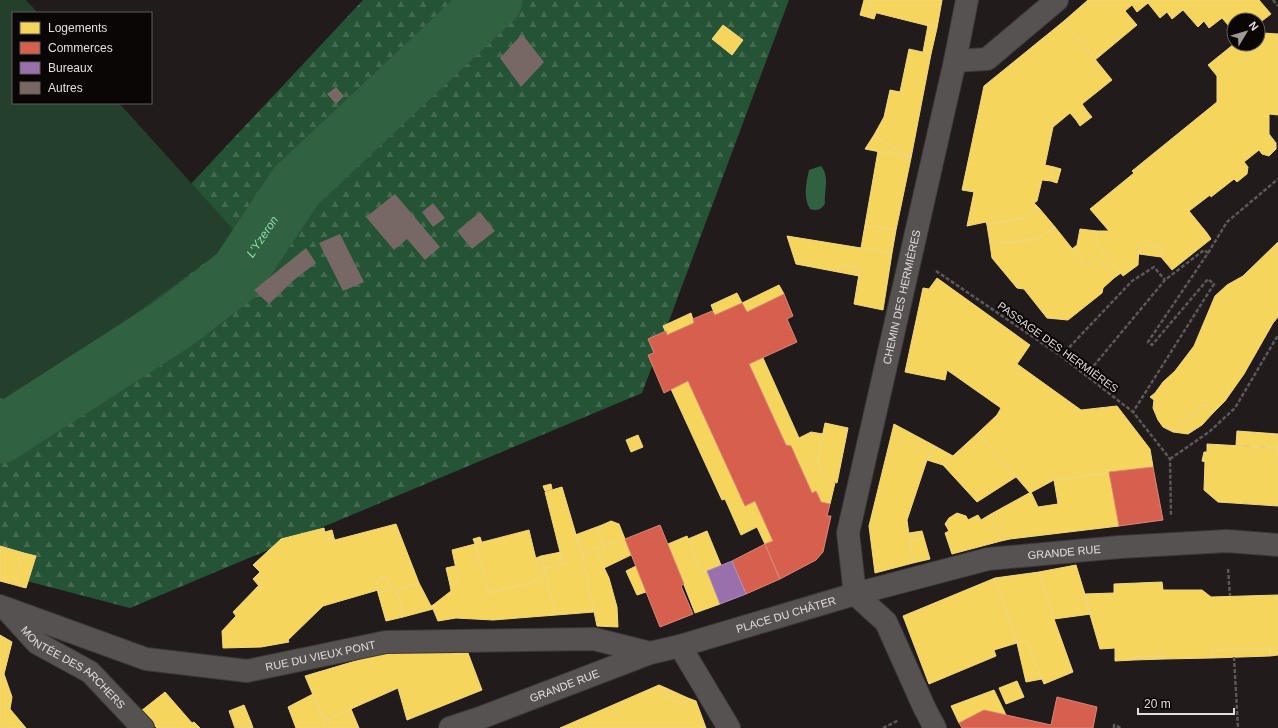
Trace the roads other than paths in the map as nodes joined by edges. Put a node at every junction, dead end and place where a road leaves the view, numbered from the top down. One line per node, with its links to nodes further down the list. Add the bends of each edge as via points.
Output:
1 (967, 0): 3 (street, CHEMIN DES HERMIÈRES)
2 (1057, 0): 3 (street, via 987,60)
3 (954, 61): 5 (street, CHEMIN DES HERMIÈRES, via 848,533)
4 (1278, 545): 5 (street, GRANDE RUE, via 1226,541 1120,547 988,559)
5 (855, 594): 7 (street, PLACE DU CHÂTER); 12 (street, via 886,622)
6 (2, 606): 8 (street, RUE DU VIEUX PONT, via 146,659 247,671 386,642 594,639); 9 (street, MONTÉE DES ARCHERS, via 37,643 90,672)
7 (680, 646): 8 (street, GRANDE RUE); 11 (street)
8 (650, 653): 10 (street, GRANDE RUE)
9 (143, 728)
10 (450, 728)
11 (729, 728)
12 (936, 728)

